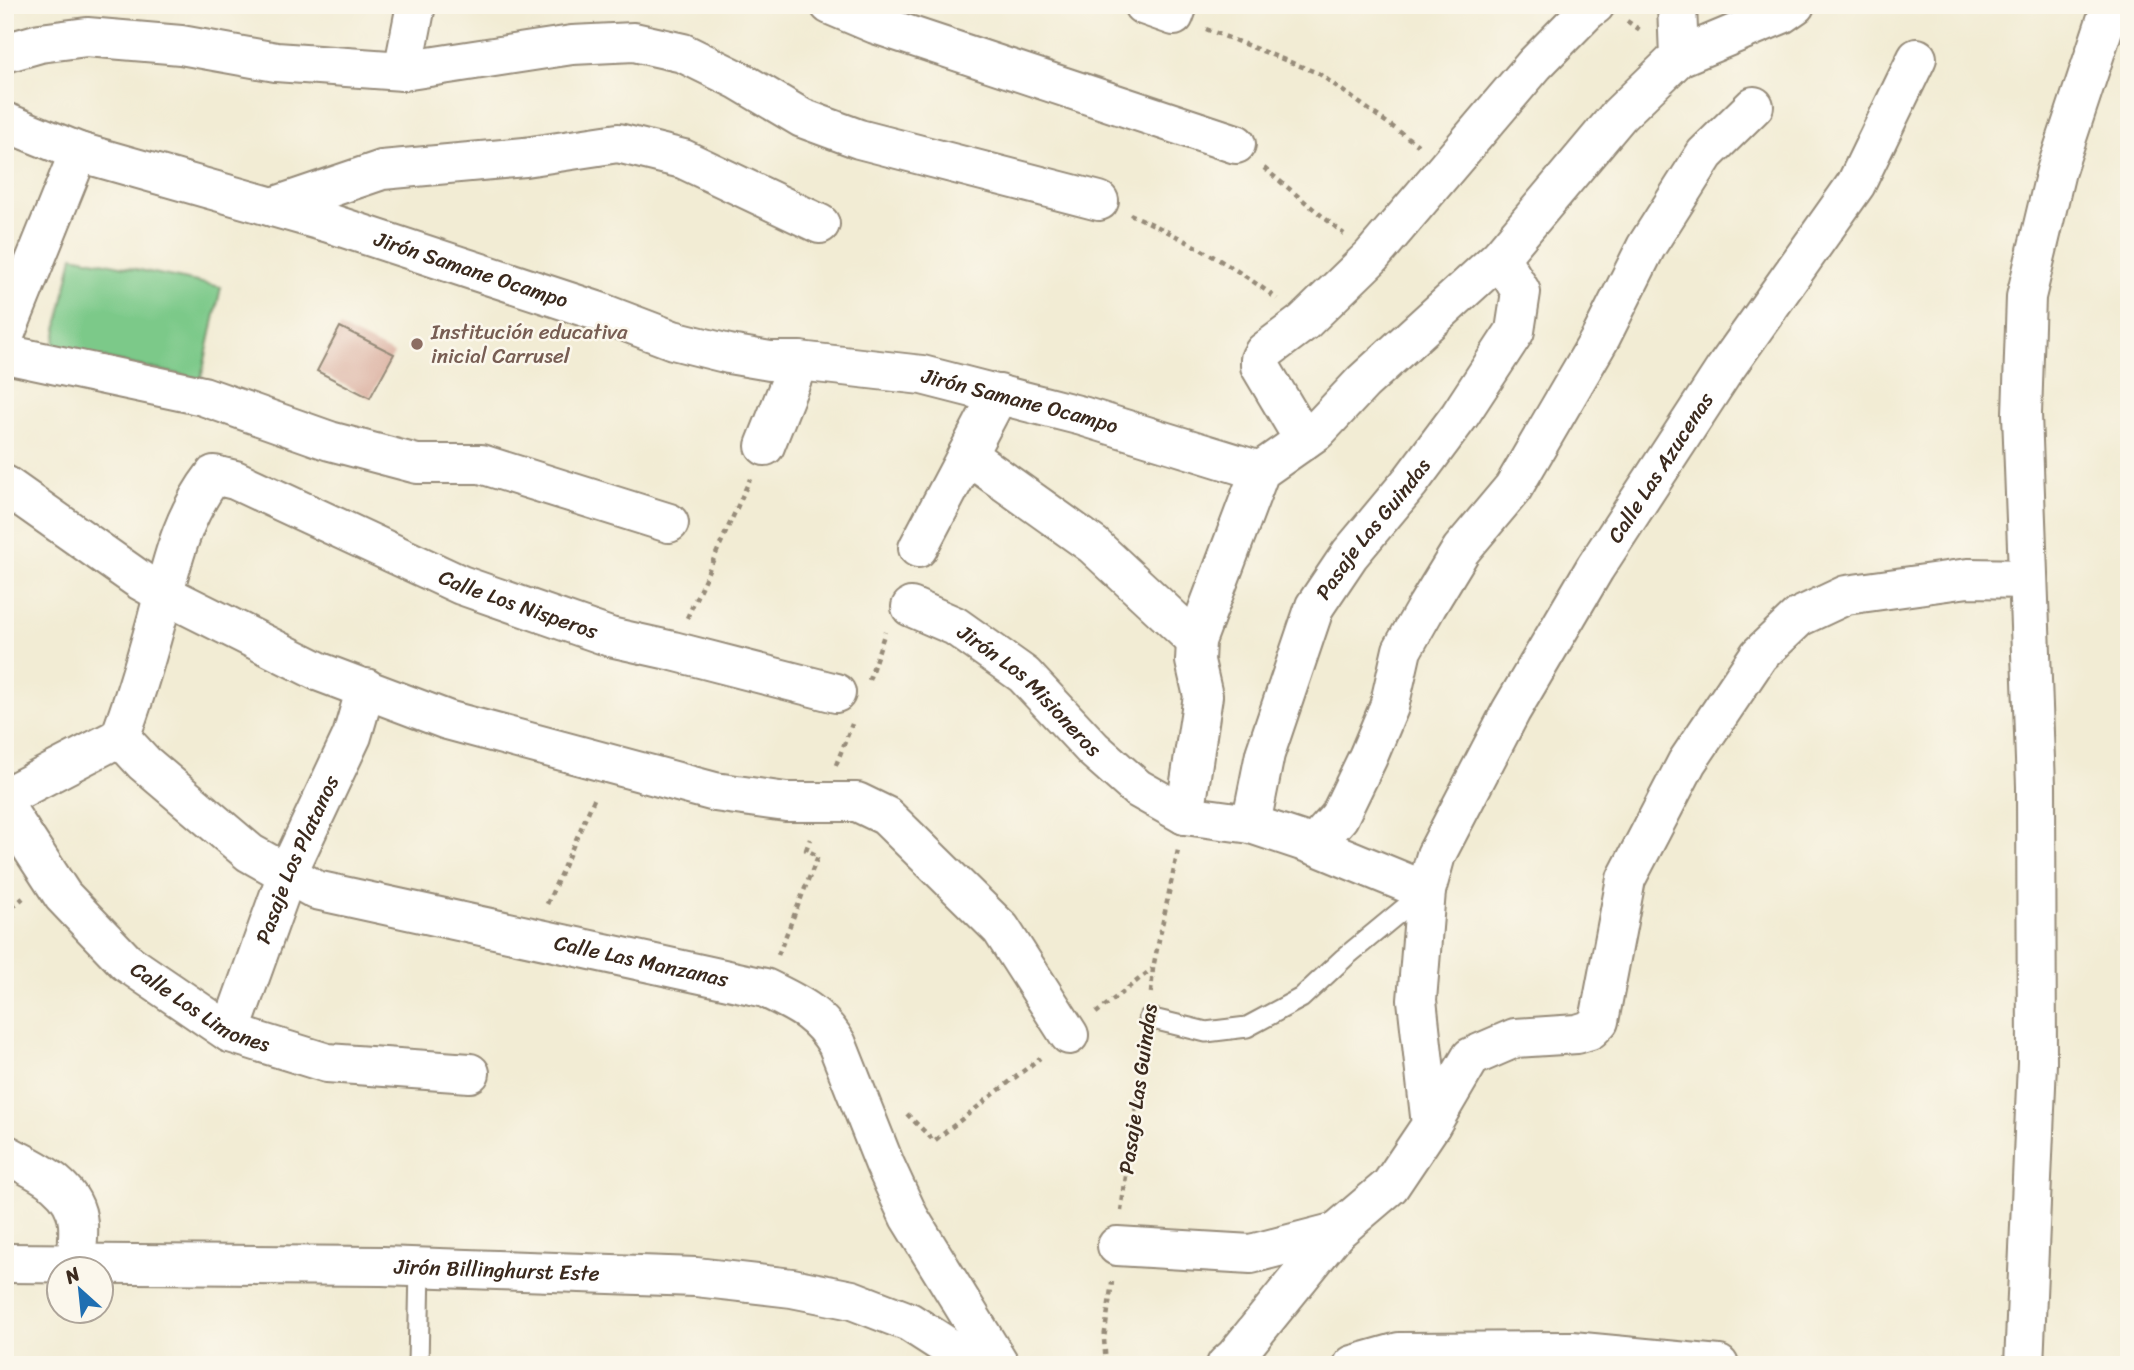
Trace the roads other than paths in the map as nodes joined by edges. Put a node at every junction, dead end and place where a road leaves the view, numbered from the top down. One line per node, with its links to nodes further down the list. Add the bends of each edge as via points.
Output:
1 (416, 5): 10 (street)
2 (830, 5): 13 (street)
3 (1595, 5): 23 (street, via 1535,64 1371,257 1260,359)
4 (1677, 5): 8 (street)
5 (1795, 5): 8 (street)
6 (2111, 5): 30 (street, via 2056,171 2026,297 2022,414)
7 (5, 53): 10 (street, via 87,37 181,45 276,62)
8 (1679, 57): 18 (street, via 1619,115)
9 (1917, 58): 43 (street, Calle Las Azucenas, via 1856,184 1725,369 1595,568 1436,855)
10 (403, 71): 15 (street, via 572,44 634,42 683,53 802,118 859,139)
11 (1754, 106): 41 (street, via 1705,154 1646,247 1601,337 1513,488 1461,550 1427,606 1402,650 1389,707 1368,757 1339,817)
12 (5, 122): 14 (street, Jirón Samane Ocampo)
13 (1236, 144)
14 (79, 152): 16 (street, Jirón Samane Ocampo); 19 (street)
15 (1099, 201)
16 (274, 207): 17 (street, via 382,170 618,143 683,159); 21 (street, Jirón Samane Ocampo, via 673,340 770,361)
17 (820, 224)
18 (1500, 257): 23 (street); 40 (street, Pasaje Las Guindas, via 1521,292 1516,331 1460,415 1350,554 1315,606 1265,754)
19 (5, 335)
20 (5, 354): 28 (street, via 203,396 330,441 417,464 481,464)
21 (799, 361): 22 (street, Jirón Samane Ocampo, via 922,375); 24 (street)
22 (999, 394): 25 (street); 26 (street, Jirón Samane Ocampo)
23 (1304, 440): 26 (street)
24 (765, 446)
25 (967, 455): 29 (street); 33 (street, via 1093,545)
26 (1260, 471): 33 (street)
27 (5, 485): 31 (street)
28 (669, 523)
29 (918, 548)
30 (2028, 579): 48 (street, via 1968,578 1846,595 1799,617 1759,655 1687,762 1626,879 1599,1021 1577,1034 1515,1038 1471,1057); 63 (street, via 2036,786 2037,1063)
31 (164, 594): 34 (street, via 320,672); 35 (street, Calle Los Nisperos, via 181,530 214,475 235,480 461,585 610,637); 36 (street, via 138,691)
32 (911, 607): 39 (street, Jirón Los Misioneros, via 955,626 1024,675 1093,749 1137,788)
33 (1196, 641): 39 (street, via 1195,661 1203,696)
34 (366, 688): 42 (street, Pasaje Los Platanos, via 352,736); 46 (street, via 447,720 715,792 786,802 857,802 886,816 1000,929)
35 (836, 693)
36 (120, 737): 37 (street); 42 (street, Calle Las Manzanas, via 250,853)
37 (5, 797)
38 (5, 807): 45 (street, Calle Los Limones, via 63,896 126,962)
39 (1185, 815): 40 (street)
40 (1251, 824): 41 (street)
41 (1314, 845): 43 (street)
42 (287, 874): 45 (street, Pasaje Los Platanos); 59 (street, Calle Las Manzanas, via 316,890 765,988 809,1010 837,1044 909,1217)
43 (1426, 891): 44 (lane, via 1301,998 1247,1027 1206,1032); 48 (street, Calle Las Azucenas, via 1417,1000)
44 (1149, 1018)
45 (230, 1033): 47 (street, Calle Los Limones, via 327,1063)
46 (1069, 1035)
47 (470, 1073)
48 (1431, 1125): 50 (street, via 1390,1186)
49 (5, 1154): 52 (street, via 61,1187 78,1222)
50 (1336, 1232): 51 (street, via 1251,1254); 60 (street)
51 (1117, 1245)
52 (76, 1254)
53 (5, 1263): 54 (street, Jirón Billinghurst Este)
54 (46, 1263)
55 (116, 1263): 56 (street, Jirón Billinghurst Este)
56 (420, 1267): 57 (lane); 58 (street, Jirón Billinghurst Este, via 696,1277 792,1288 852,1300 909,1322)
57 (418, 1365)
58 (969, 1365)
59 (1000, 1365)
60 (1226, 1365)
61 (1353, 1365): 62 (street, via 1399,1352 1572,1350)
62 (1719, 1365)
63 (2024, 1365)

